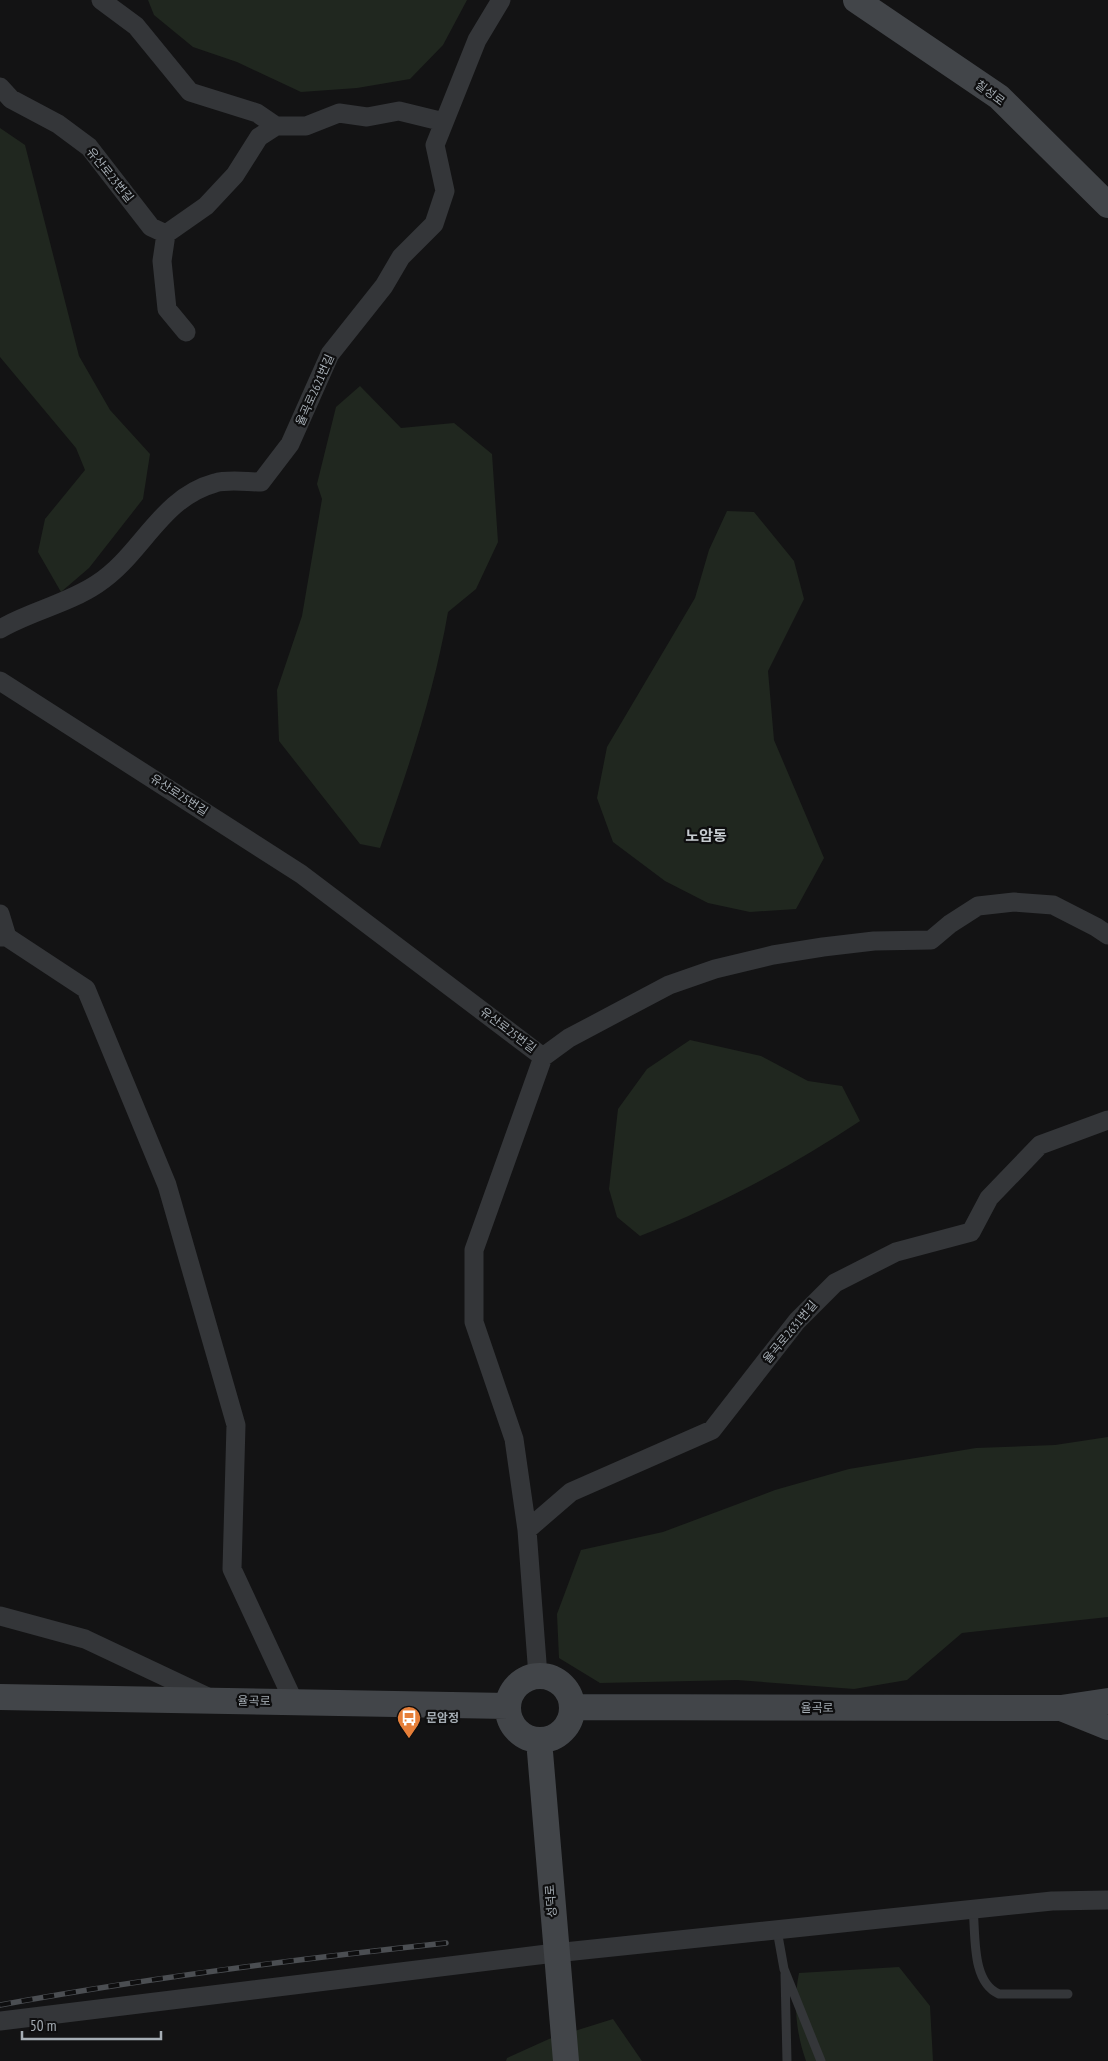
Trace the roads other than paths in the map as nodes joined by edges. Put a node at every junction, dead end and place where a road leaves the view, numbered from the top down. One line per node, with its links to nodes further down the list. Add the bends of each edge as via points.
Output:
1 (101, 0): 6 (street, via 136,26 190,92 257,113)
2 (501, 0): 5 (street, 율곡로2621번길, via 477,40)
3 (856, 0): 7 (street, 칠성로, via 999,97)
4 (0, 87): 8 (street, 유산로23번길, via 11,99 58,124 89,148 150,227)
5 (444, 122): 6 (street, via 399,111 367,117 339,113 306,126); 10 (street, 율곡로2621번길, via 435,145 445,191 434,224 401,257 384,286 330,354 290,444 261,482 215,482 189,495 154,523 140,545 99,583 67,602)
6 (276, 126): 8 (street, via 259,137 235,176 206,206)
7 (1108, 205)
8 (166, 234): 9 (street, via 162,261 167,309)
9 (186, 332)
10 (0, 629)
11 (0, 681): 15 (street, 유산로25번길, via 301,874)
12 (0, 914): 14 (street)
13 (1106, 931): 15 (street, 유산로25번길, via 1053,905 1014,902 978,906 932,940 874,941 823,947 773,954 715,969 669,985 569,1038)
14 (3, 937): 23 (street, via 86,989 167,1185 236,1426 232,1569)
15 (543, 1056): 17 (street, via 474,1250 474,1322 514,1439)
16 (1108, 1120): 17 (street, 율곡로2631번길, via 1040,1145 989,1198 971,1232 896,1252 834,1284 797,1321 712,1430 571,1492)
17 (527, 1530): 19 (street)
18 (0, 1616): 21 (street, via 85,1639)
19 (538, 1676): 24 (street, via 516,1686); 25 (street, via 557,1680 565,1687)
20 (0, 1697): 21 (street, 율곡로)
21 (214, 1700): 23 (street, 율곡로)
22 (1108, 1701): 26 (street)
23 (294, 1702): 24 (street, 율곡로)
24 (508, 1706): 28 (street, via 513,1725 520,1733)
25 (573, 1707): 26 (street, 율곡로); 28 (street, via 567,1727 550,1739)
26 (1061, 1708): 27 (street)
27 (1108, 1727)
28 (539, 1740): 32 (street, 성덕로)
29 (1108, 1900): 30 (street, via 1052,1901)
30 (973, 1909): 31 (street); 34 (lane, via 980,1970 991,1990 999,1994)
31 (777, 1930): 32 (street); 33 (lane)
32 (555, 1953): 35 (street); 36 (street, 성덕로)
33 (784, 1969): 37 (lane); 38 (lane)
34 (1068, 1994)
35 (0, 2021)
36 (566, 2061)
37 (787, 2061)
38 (821, 2061)

